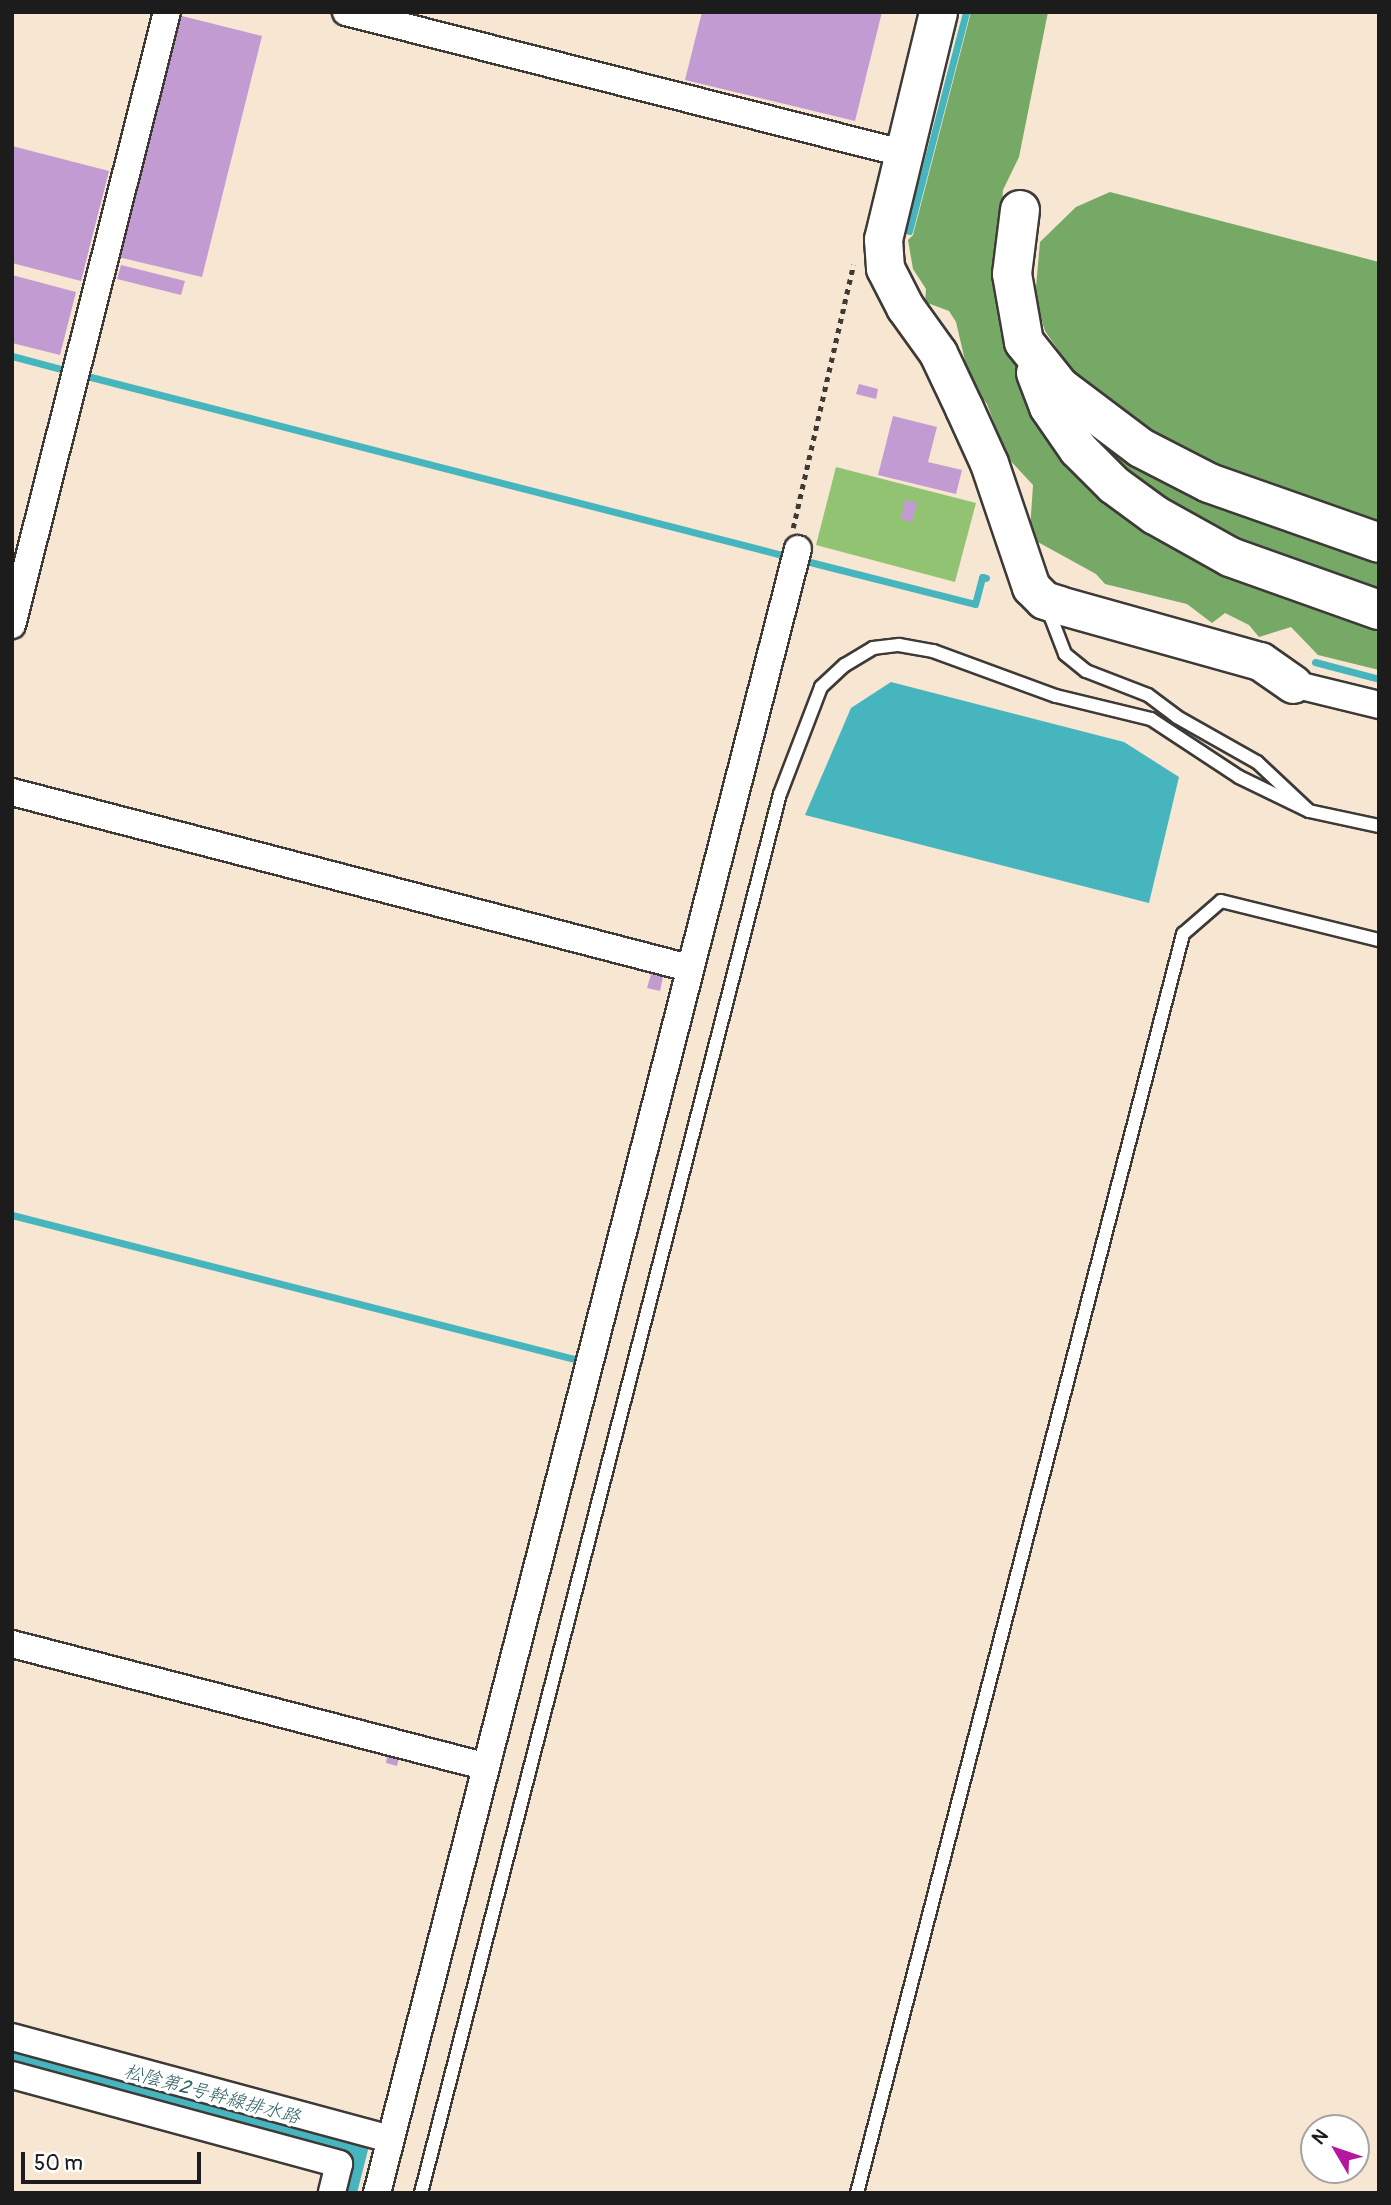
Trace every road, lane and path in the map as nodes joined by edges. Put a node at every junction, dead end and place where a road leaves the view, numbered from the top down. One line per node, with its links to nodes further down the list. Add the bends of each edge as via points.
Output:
1 (167, 12): 12 (street)
2 (346, 12): 4 (street)
3 (938, 12): 4 (street)
4 (902, 153): 10 (street, via 883,239 885,268 905,307 938,353 989,463 1031,587)
5 (1020, 210): 7 (highway, via 1012,274)
6 (855, 255): 9 (path, via 791,522)
7 (1024, 342): 8 (highway, via 1060,387 1141,448 1209,483 1328,529); 11 (highway, via 1049,407 1078,449 1114,485 1192,539 1230,557)
8 (1379, 543)
9 (798, 549): 19 (street)
10 (1044, 600): 13 (street, via 1260,661); 16 (lane, via 1065,653 1086,671 1148,695 1257,762)
11 (1379, 610)
12 (12, 625)
13 (1293, 684): 14 (street)
14 (1379, 705)
15 (12, 792): 19 (street)
16 (1309, 811): 17 (lane); 27 (lane, via 1239,777 1151,719 1056,696 933,652 900,645 873,648 821,687 780,794)
17 (1379, 826)
18 (1379, 940): 28 (lane, via 1221,901 1183,934)
19 (690, 968): 21 (street)
20 (12, 1644): 21 (street)
21 (485, 1766): 24 (street)
22 (12, 2037): 24 (street)
23 (12, 2076): 25 (street, via 339,2164)
24 (391, 2139): 26 (street)
25 (332, 2193)
26 (377, 2193)
27 (421, 2193)
28 (857, 2193)

